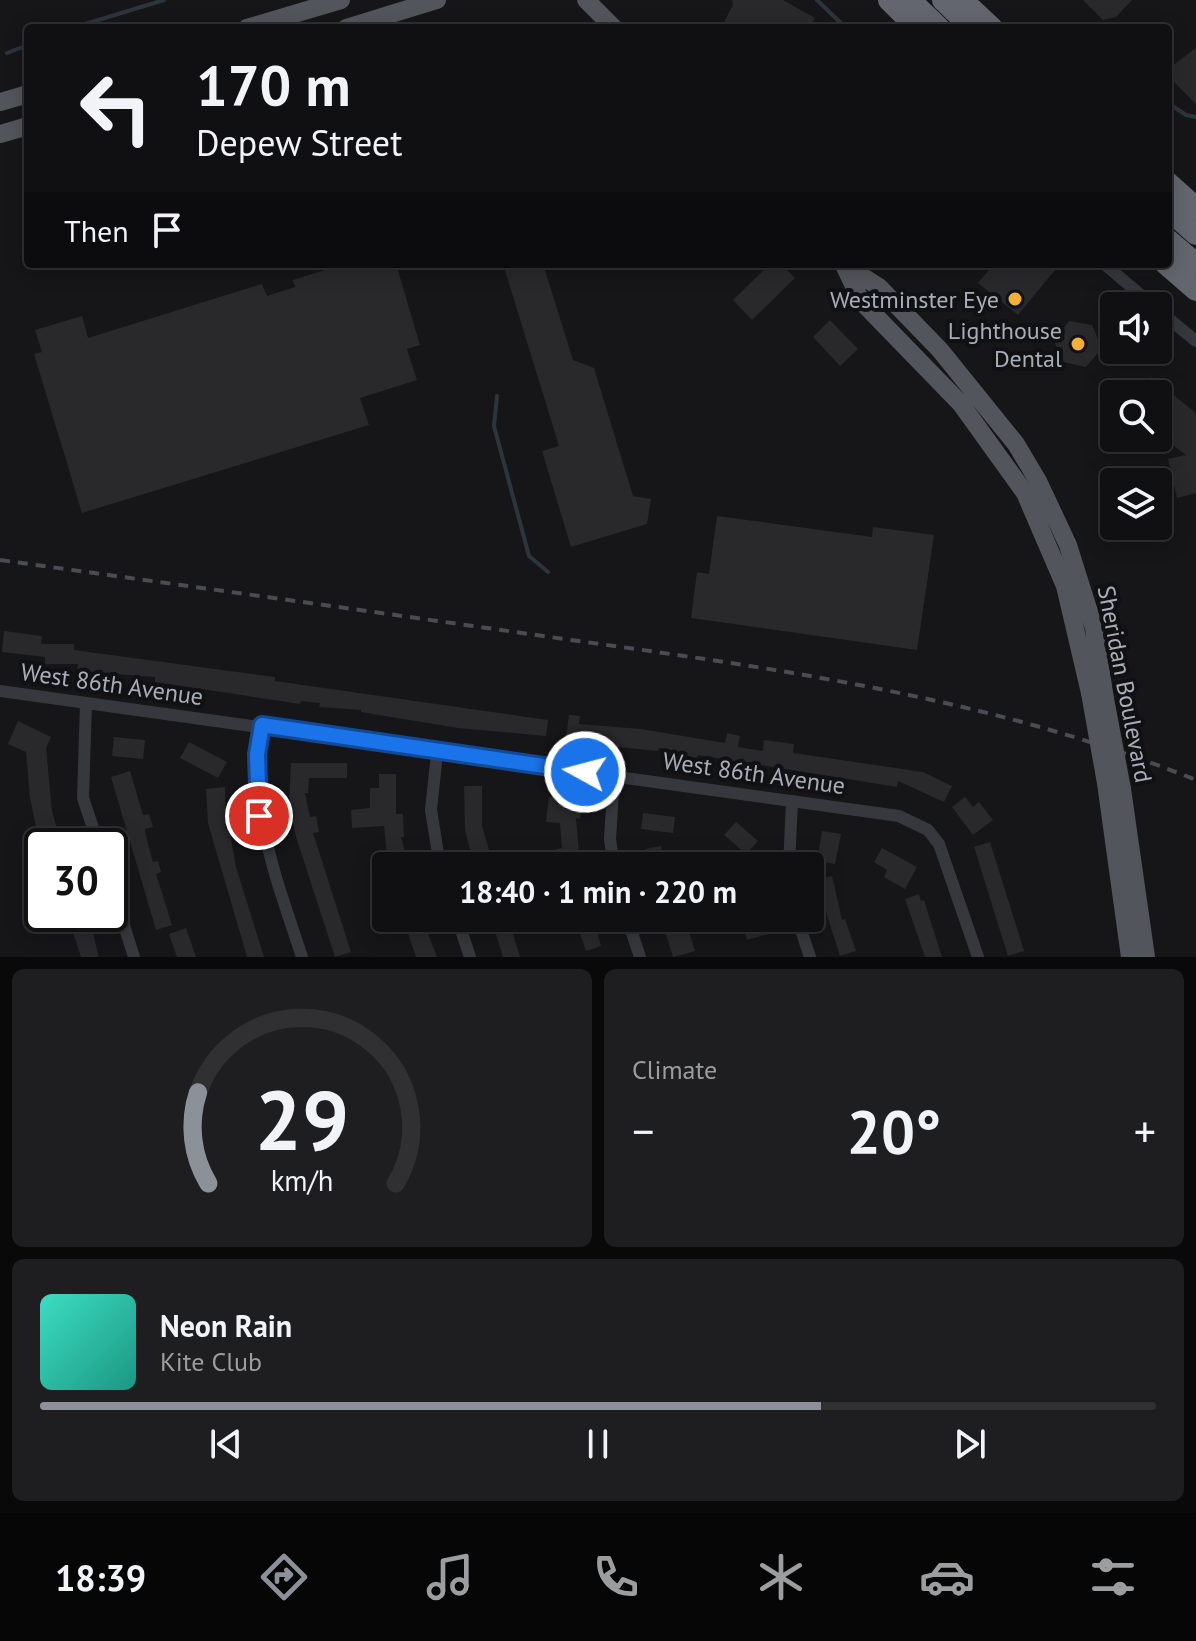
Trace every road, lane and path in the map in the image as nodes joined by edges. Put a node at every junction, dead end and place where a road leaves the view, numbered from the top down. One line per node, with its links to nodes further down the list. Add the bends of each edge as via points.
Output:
1 (341, 0): 9 (main road)
2 (437, 0): 10 (main road)
3 (586, 0): 11 (main road)
4 (606, 0): 12 (main road)
5 (889, 0): 13 (highway)
6 (910, 0): 14 (highway)
7 (943, 0): 15 (highway)
8 (962, 0): 16 (highway)
9 (260, 24)
10 (359, 24)
11 (611, 24)
12 (614, 24)
13 (913, 24)
14 (935, 24)
15 (968, 24)
16 (988, 24)
17 (24, 95): 18 (main road)
18 (0, 102)
19 (24, 127): 20 (main road)
20 (0, 134)
21 (1172, 187): 22 (highway)
22 (1196, 208)
23 (1172, 213): 24 (highway)
24 (1196, 234)
25 (1172, 243): 26 (highway)
26 (1196, 264)
27 (850, 268): 39 (main road, Sheridan Boulevard, bridge, via 879,287 940,350 1023,456 1068,545 1094,628 1098,696)
28 (1109, 268): 31 (street)
29 (1171, 268): 30 (highway)
30 (1196, 290)
31 (1137, 292)
32 (1172, 321): 33 (street)
33 (1196, 341)
34 (0, 691): 35 (street, West 86th Avenue)
35 (86, 703): 36 (street, West 86th Avenue); 41 (street, via 83,798)
36 (262, 725): 37 (street, West 86th Avenue); 50 (street, via 257,754 259,816)
37 (437, 753): 38 (street, West 86th Avenue); 42 (street, via 431,810)
38 (614, 776): 40 (street, West 86th Avenue); 43 (street)
39 (1114, 786): 55 (main road, Sheridan Boulevard); 56 (main road, Sheridan Boulevard)
40 (792, 801): 44 (street); 54 (street, West 86th Avenue, via 899,816 928,830 946,859)
41 (93, 828)
42 (438, 852)
43 (612, 852)
44 (790, 852)
45 (126, 932): 49 (street)
46 (462, 932): 51 (street)
47 (632, 932): 52 (street)
48 (802, 932): 53 (street)
49 (134, 957)
50 (302, 957)
51 (470, 957)
52 (640, 957)
53 (810, 957)
54 (978, 957)
55 (1130, 957)
56 (1146, 957)

